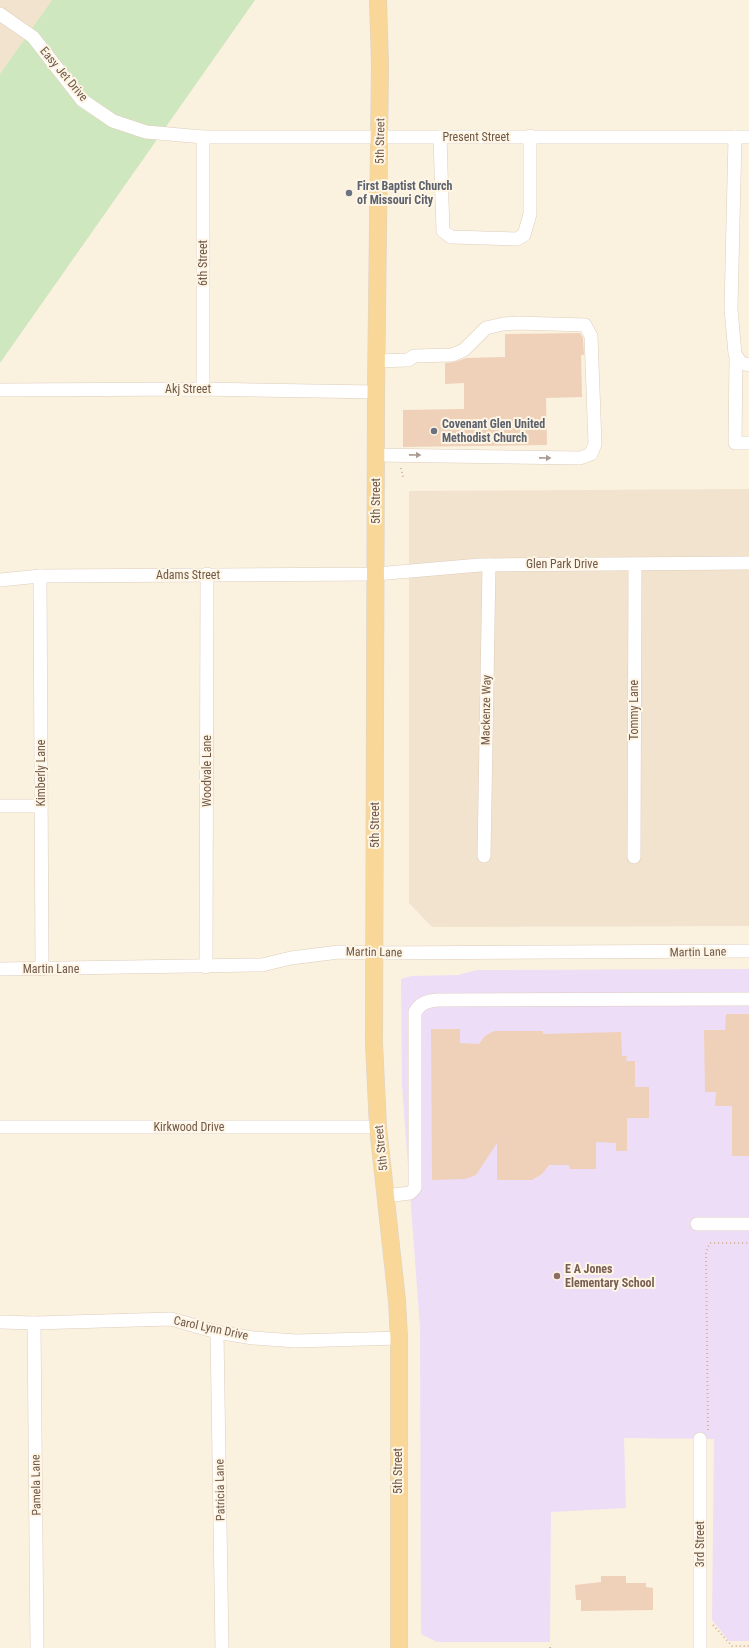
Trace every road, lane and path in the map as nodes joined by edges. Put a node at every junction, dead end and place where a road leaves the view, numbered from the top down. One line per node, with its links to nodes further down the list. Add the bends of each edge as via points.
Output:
1 (378, 0): 3 (main road, 5th Street)
2 (0, 14): 5 (street, Easy Jet Drive, via 33,37 82,100 113,122 146,132)
3 (380, 136): 5 (street, Present Street); 6 (street, Present Street); 10 (main road, 5th Street)
4 (530, 136): 6 (street, Present Street); 6 (street, via 530,214 524,235 517,239 450,237 442,231); 7 (street, Present Street)
5 (203, 137): 12 (street, 6th Street)
6 (440, 137)
7 (735, 137): 8 (street, Present Street); 9 (street, via 731,309)
8 (749, 137)
9 (736, 358): 11 (street, via 741,363); 15 (street, via 735,443)
10 (376, 361): 14 (main road, 5th Street); 16 (street, one-way to 10, via 580,458 591,454 595,444 591,336 585,325 503,324 486,328 464,350 452,355)
11 (749, 365)
12 (203, 389): 13 (street, Akj Street); 14 (street, Akj Street)
13 (0, 390)
14 (376, 392): 16 (main road, 5th Street)
15 (749, 443)
16 (376, 455): 21 (main road, 5th Street)
17 (749, 563): 18 (street, Glen Park Drive)
18 (635, 564): 19 (street, Glen Park Drive); 27 (street, Tommy Lane)
19 (489, 565): 21 (street, Glen Park Drive); 26 (street, Mackenze Way)
20 (208, 574): 21 (street, Adams Street); 22 (street, Adams Street); 30 (street, Woodvale Lane)
21 (376, 574): 29 (main road, 5th Street)
22 (40, 576): 23 (street, Adams Street); 25 (street, Kimberly Lane)
23 (0, 580)
24 (0, 806): 25 (street)
25 (41, 806): 32 (street, Kimberly Lane)
26 (484, 856)
27 (634, 857)
28 (749, 951): 29 (street, Martin Lane)
29 (374, 953): 30 (street, Martin Lane, via 339,952 291,958 262,965); 34 (main road, 5th Street, via 374,1044)
30 (206, 967): 32 (street, Martin Lane)
31 (0, 969): 32 (street, Martin Lane)
32 (42, 969)
33 (749, 1000): 36 (street, via 438,1000 419,1005 415,1012 415,1188 410,1193)
34 (378, 1126): 35 (street, Kirkwood Drive); 36 (main road, 5th Street)
35 (0, 1127)
36 (386, 1196): 44 (main road, 5th Street)
37 (697, 1224): 38 (street)
38 (749, 1224)
39 (710, 1243): 40 (path)
40 (749, 1243)
41 (0, 1322): 42 (street, Carol Lynn Drive)
42 (34, 1323): 43 (street, Carol Lynn Drive, via 171,1319); 47 (street, Pamela Lane)
43 (217, 1332): 44 (street, Carol Lynn Drive, via 296,1341); 48 (street, Patricia Lane)
44 (399, 1338): 49 (main road, 5th Street)
45 (700, 1439): 51 (street, 3rd Street)
46 (551, 1644): 50 (path)
47 (37, 1648)
48 (222, 1648)
49 (399, 1648)
50 (550, 1648)
51 (700, 1648)

